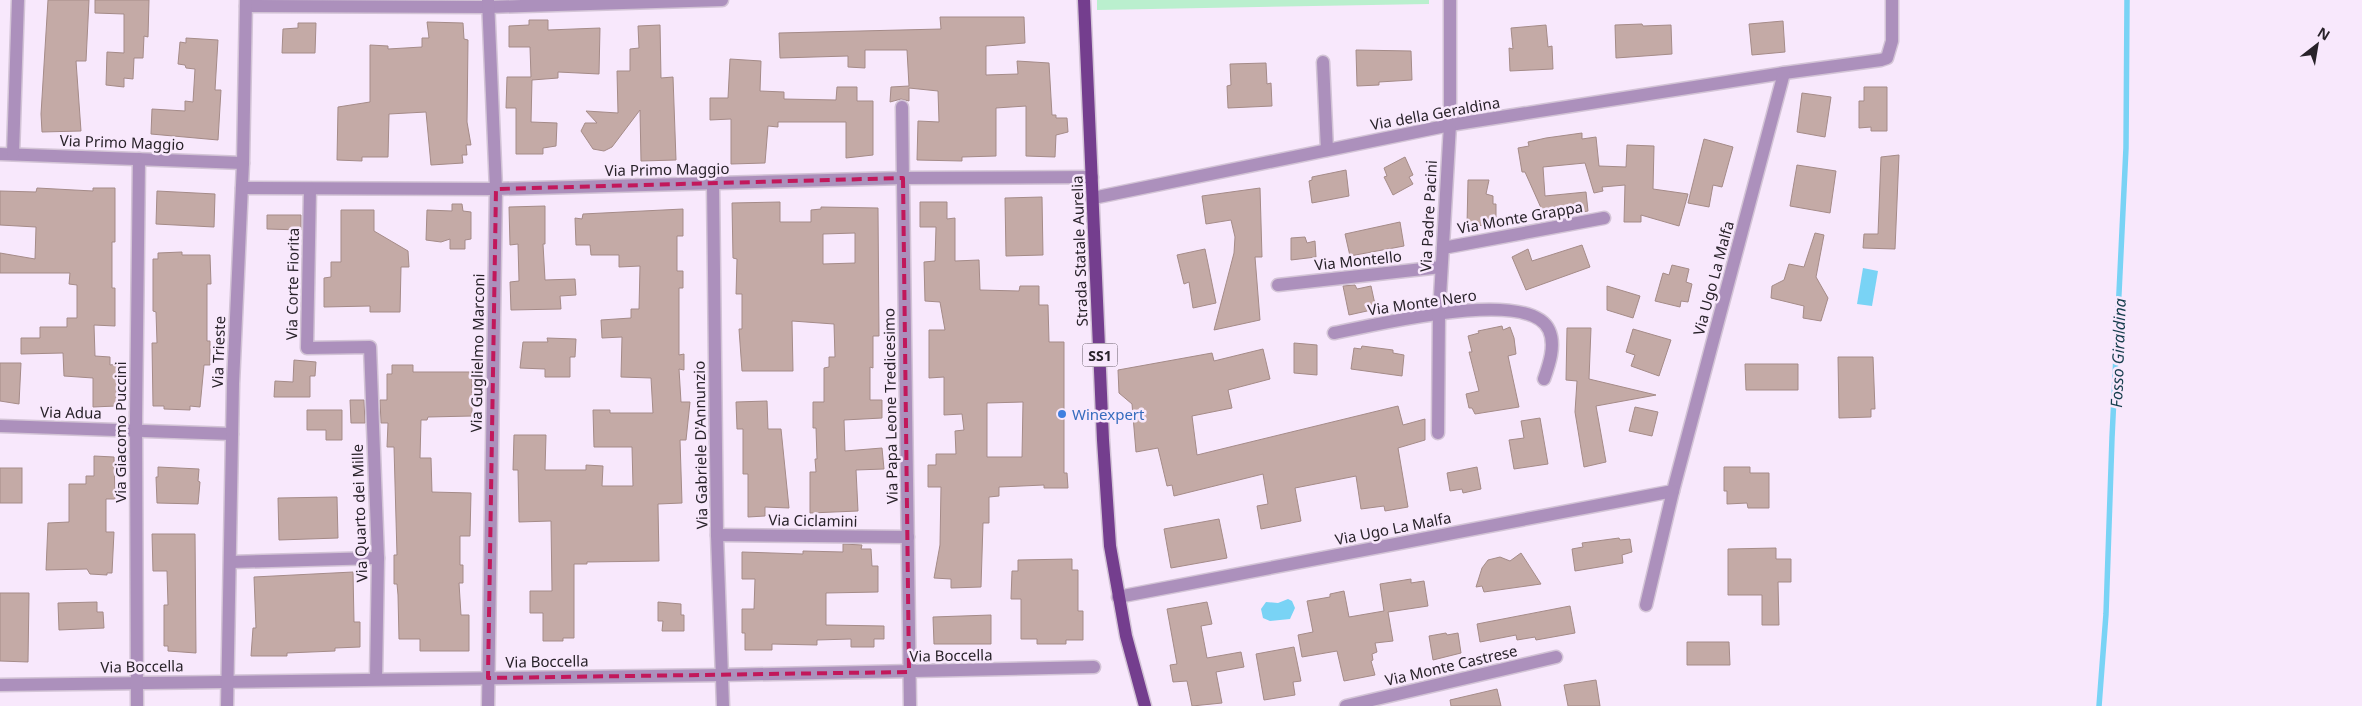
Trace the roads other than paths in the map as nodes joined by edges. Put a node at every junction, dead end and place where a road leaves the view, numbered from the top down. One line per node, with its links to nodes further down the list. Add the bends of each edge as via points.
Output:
1 (18, 0): 15 (street)
2 (693, 0): 3 (street); 9 (street)
3 (722, 0)
4 (1084, 0): 18 (main road, Strada Statale Aurelia / SS1)
5 (1450, 0): 6 (street); 13 (street, Via Padre Pacini)
6 (1457, 0)
7 (1892, 0): 11 (street, Via della Geraldina, via 1892,42 1887,58)
8 (246, 3): 9 (street); 17 (street, Via Trieste)
9 (488, 3): 23 (street, Via Guglielmo Marconi)
10 (1323, 62): 14 (street)
11 (1784, 73): 13 (street, Via della Geraldina); 37 (street, Via Ugo La Malfa)
12 (902, 106): 19 (street, Via Papa Leone Tredicesimo)
13 (1450, 125): 14 (street, Via della Geraldina); 26 (street, Via Padre Pacini)
14 (1327, 150): 24 (street, Via della Geraldina)
15 (6, 154): 16 (street, Via Primo Maggio)
16 (140, 159): 17 (street, Via Primo Maggio); 34 (street, Via Giacomo Puccini)
17 (243, 163): 21 (street, Via Trieste)
18 (1092, 177): 19 (street, Via Primo Maggio); 24 (main road, Strada Statale Aurelia / SS1)
19 (903, 178): 20 (street, Via Primo Maggio); 39 (street, Via Papa Leone Tredicesimo)
20 (713, 184): 23 (street, Via Primo Maggio); 38 (street, Via Gabriele D'Annunzio)
21 (242, 188): 22 (street, Via Primo Maggio); 36 (street, Via Trieste)
22 (310, 188): 23 (street, Via Primo Maggio); 31 (street, Via Corte Fiorita, via 308,348)
23 (496, 189): 48 (street, Via Guglielmo Marconi)
24 (1094, 198): 42 (main road, Strada Statale Aurelia / SS1, via 1103,440 1110,546)
25 (1604, 218): 26 (street, Via Monte Grappa)
26 (1443, 248): 27 (street, Via Padre Pacini)
27 (1441, 267): 28 (street, Via Montello); 29 (street, Via Padre Pacini)
28 (1278, 285)
29 (1439, 314): 30 (street, Via Monte Nero); 32 (street, Via Monte Nero, via 1496,309 1518,310 1537,317 1551,338 1549,366); 35 (street, Via Padre Pacini)
30 (1334, 333)
31 (370, 347): 40 (street, Via Quarto dei Mille)
32 (1544, 379)
33 (0, 426): 34 (street, Via Adua)
34 (136, 430): 36 (street, Via Adua); 51 (street, Via Giacomo Puccini)
35 (1438, 433)
36 (232, 434): 41 (street, Via Trieste)
37 (1673, 491): 42 (street, Via Ugo La Malfa); 43 (street, Via Ugo La Malfa)
38 (718, 536): 39 (street, Via Ciclamini); 47 (street, Via Gabriele D'Annunzio)
39 (908, 537): 46 (street, Via Papa Leone Tredicesimo)
40 (378, 558): 41 (street); 49 (street, Via Quarto dei Mille)
41 (231, 562): 50 (street, Via Trieste)
42 (1118, 597): 59 (main road, Strada Statale Aurelia / SS1)
43 (1646, 604)
44 (1556, 657): 53 (street, Via Monte Castrese)
45 (1094, 667): 46 (street, Via Boccella)
46 (909, 672): 47 (street, Via Boccella); 58 (street, Via Papa Leone Tredicesimo)
47 (723, 675): 48 (street, Via Boccella); 57 (street, Via Gabriele D'Annunzio)
48 (488, 678): 49 (street, Via Boccella); 56 (street, Via Guglielmo Marconi)
49 (376, 679): 50 (street, Via Boccella)
50 (227, 681): 51 (street, Via Boccella); 55 (street, Via Trieste)
51 (137, 682): 52 (street, Via Boccella); 54 (street, Via Giacomo Puccini)
52 (0, 685)
53 (1351, 705)
54 (137, 706)
55 (227, 706)
56 (488, 706)
57 (722, 706)
58 (910, 706)
59 (1145, 706)

